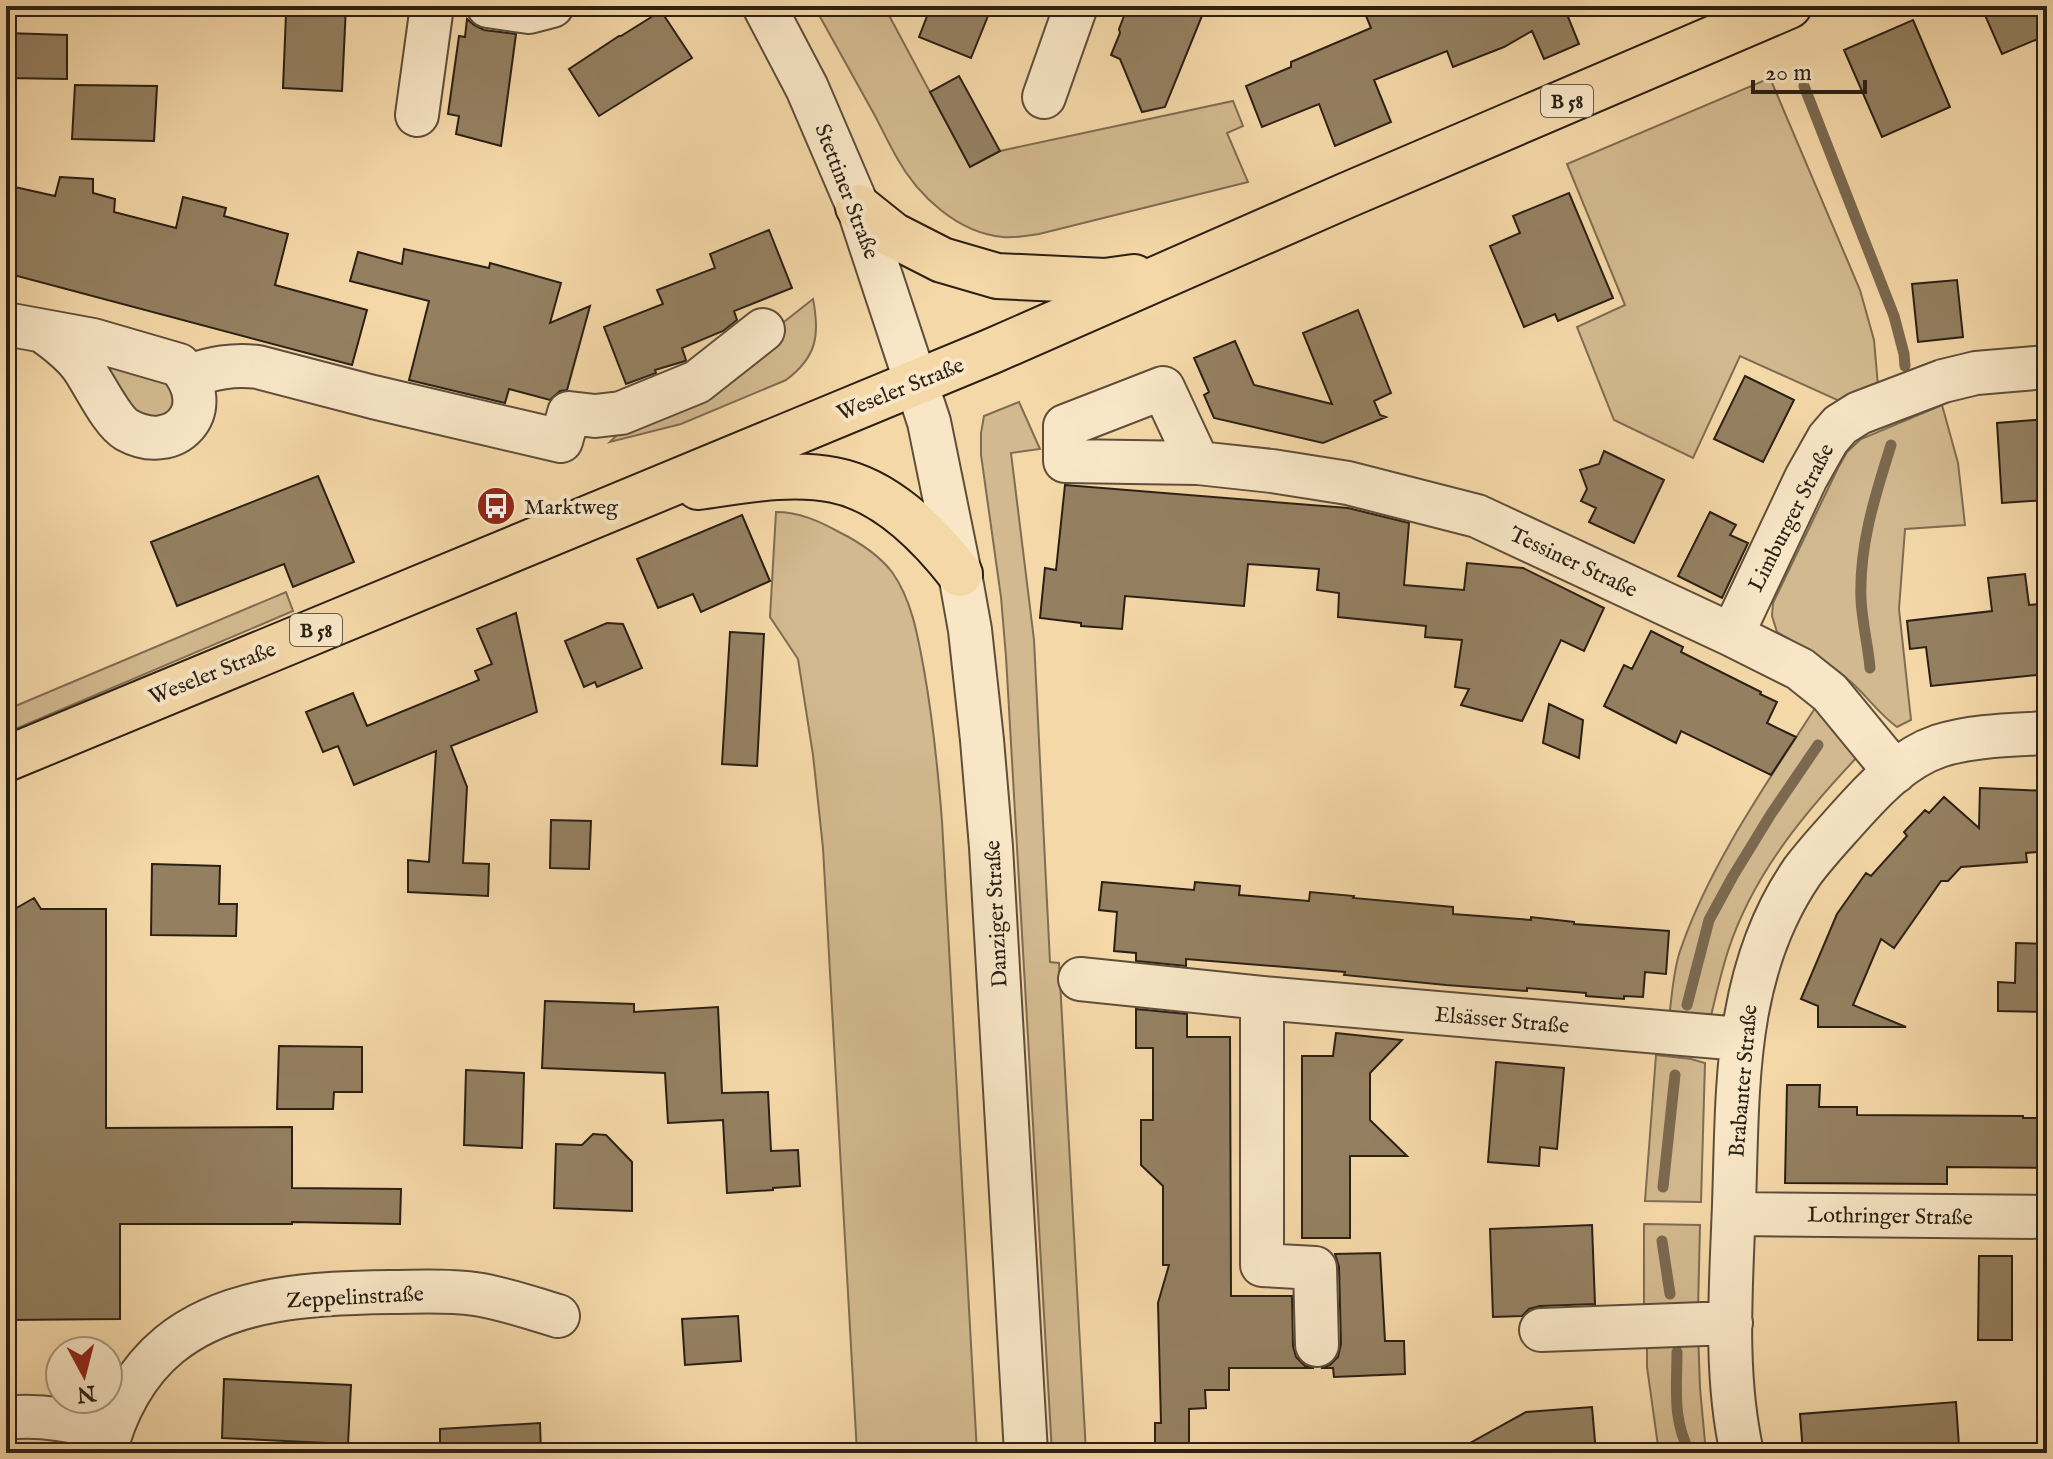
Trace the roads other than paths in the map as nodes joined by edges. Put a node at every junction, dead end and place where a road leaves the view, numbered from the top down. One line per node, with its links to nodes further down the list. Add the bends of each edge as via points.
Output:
1 (432, 6): 8 (street)
2 (488, 6): 3 (street, via 529,12)
3 (552, 6)
4 (764, 6): 9 (street, Stettiner Straße, via 807,88)
5 (1076, 6): 7 (street)
6 (1789, 6): 10 (main road, Weseler Straße / B 58)
7 (1044, 97)
8 (417, 115)
9 (858, 207): 10 (main road, via 893,235 942,260 997,276 1105,281); 15 (street, Stettiner Straße)
10 (1168, 273): 15 (main road, Weseler Straße / B 58)
11 (25, 328): 14 (street, via 166,360); 14 (street, via 71,353 115,419 141,436 169,434 189,421 195,397)
12 (763, 330): 14 (street, via 697,382 606,416 569,413 561,441 258,367 215,367)
13 (2047, 367): 19 (street, Limburger Straße, via 1943,381 1840,425 1806,478)
14 (189, 376)
15 (917, 382): 17 (main road, Weseler Straße / B 58); 18 (street, Danziger Straße)
16 (1198, 463): 19 (street, Tessiner Straße, via 1348,483 1477,516)
17 (626, 503): 18 (main road, via 740,482 833,480 857,486 901,513); 21 (main road, Weseler Straße / B 58)
18 (960, 574): 34 (street, Danziger Straße, via 991,836)
19 (1732, 635): 22 (street, Tessiner Straße, via 1800,669 1830,693)
20 (2047, 733): 22 (street, Brabanter Straße, via 1939,747)
21 (6, 759)
22 (1895, 772): 25 (street, Brabanter Straße, via 1803,871 1781,907 1749,995)
23 (1080, 979): 24 (street, Elsässer Straße)
24 (1262, 998): 25 (street, Elsässer Straße); 31 (street, via 1262,1265 1315,1268)
25 (1741, 1039): 26 (street, Brabanter Straße)
26 (1734, 1214): 27 (street, Lothringer Straße); 29 (street, Brabanter Straße)
27 (2047, 1217)
28 (558, 1316): 33 (street, Zeppelinstraße, via 474,1294 432,1292 333,1293 236,1311 202,1324 150,1363 128,1395)
29 (1731, 1323): 30 (street); 35 (street, Brabanter Straße)
30 (1541, 1330)
31 (1317, 1345)
32 (6, 1418): 33 (street, Zeppelinstraße, via 62,1419)
33 (108, 1442)
34 (1026, 1453)
35 (1742, 1453)

